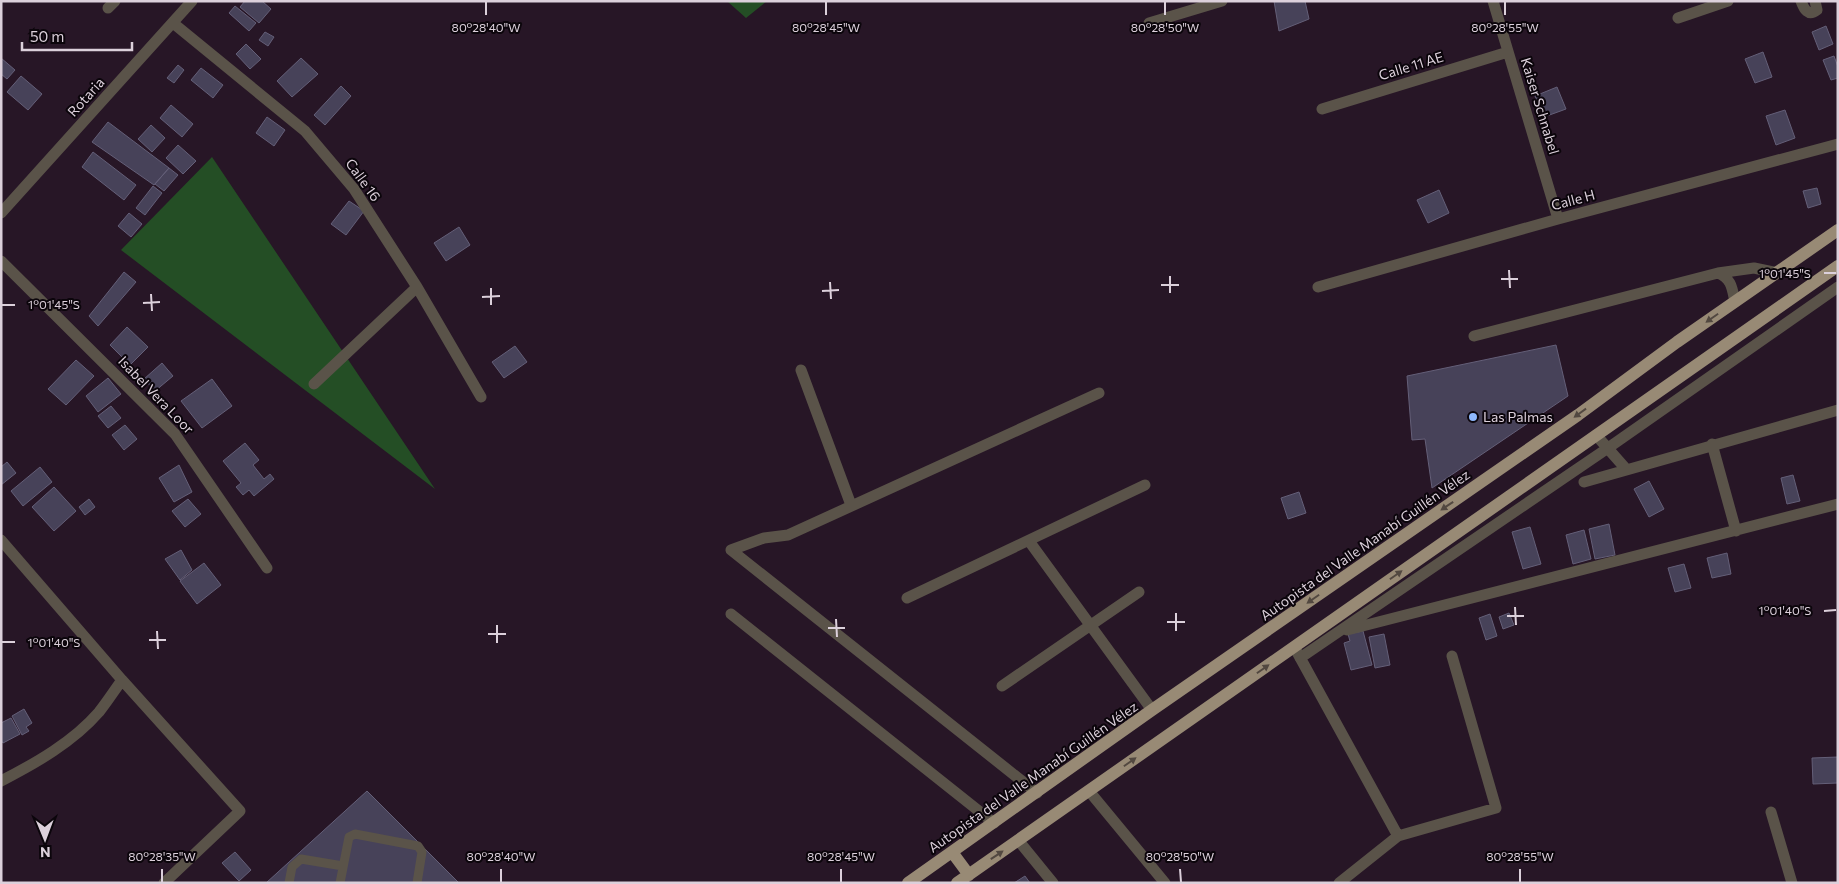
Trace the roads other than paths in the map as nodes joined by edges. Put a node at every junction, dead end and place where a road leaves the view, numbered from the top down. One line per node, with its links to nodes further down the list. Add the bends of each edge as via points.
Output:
1 (192, 1): 8 (street, Rotaria)
2 (1222, 1): 9 (street)
3 (1493, 1): 10 (street, Kaiser Schnabel)
4 (1728, 1): 7 (street)
5 (1801, 1): 6 (street, via 1809,13 1817,10)
6 (1815, 1)
7 (1678, 18)
8 (173, 23): 13 (street, Rotaria); 20 (street, Calle 16, via 305,131 354,189)
9 (1148, 23)
10 (1508, 52): 11 (street, Calle 11 AE); 14 (street, Kaiser Schnabel)
11 (1322, 109)
12 (1838, 144): 14 (street, Calle H)
13 (1, 213)
14 (1558, 219): 21 (street, Calle H)
15 (1838, 230): 18 (main road, Autopista del Valle Manabí Guillén Vélez)
16 (1, 261): 41 (street, Isabel Vera Loor, via 176,434)
17 (1838, 266): 30 (main road)
18 (1778, 272): 19 (street, via 1754,268); 23 (main road, Autopista del Valle Manabí Guillén Vélez)
19 (1718, 273): 23 (street, via 1732,284); 24 (street)
20 (417, 287): 26 (street); 28 (street, Calle 16)
21 (1318, 287)
22 (1838, 287): 32 (street)
23 (1735, 302): 52 (main road, Autopista del Valle Manabí Guillén Vélez, one-way to 52)
24 (1474, 336)
25 (800, 370): 37 (street)
26 (314, 384)
27 (1099, 392): 37 (street)
28 (481, 397)
29 (1838, 410): 31 (street)
30 (1596, 435): 32 (street); 47 (main road, one-way to 30)
31 (1712, 444): 33 (street); 38 (street)
32 (1608, 448): 33 (street); 46 (street)
33 (1626, 469): 34 (street)
34 (1584, 482)
35 (1145, 485): 40 (street)
36 (1838, 504): 38 (street)
37 (851, 505): 55 (street, via 788,535 764,538 731,550)
38 (1736, 531): 46 (street)
39 (1, 540): 50 (street)
40 (1029, 541): 43 (street); 45 (street)
41 (267, 568)
42 (1139, 592): 45 (street)
43 (907, 598)
44 (732, 614): 57 (street)
45 (1090, 626): 51 (street); 52 (street)
46 (1338, 632): 47 (street); 48 (street)
47 (1306, 638): 48 (main road)
48 (1297, 652): 54 (main road, one-way to 48); 58 (street)
49 (1452, 656): 58 (street, via 1496,808)
50 (122, 680): 53 (street, via 99,712 73,736); 63 (street, via 240,812)
51 (1002, 686)
52 (1152, 710): 55 (main road, Autopista del Valle Manabí Guillén Vélez)
53 (1, 781)
54 (1089, 791): 59 (main road); 70 (street)
55 (1036, 793): 57 (main road, Autopista del Valle Manabí Guillén Vélez)
56 (1771, 812): 72 (street)
57 (994, 823): 60 (main road, Autopista del Valle Manabí Guillén Vélez)
58 (1398, 836): 71 (street)
59 (1018, 840): 62 (main road, one-way to 59); 69 (street)
60 (952, 852): 62 (main road); 67 (main road, Autopista del Valle Manabí Guillén Vélez)
61 (343, 866): 64 (street, via 301,859 292,867); 65 (street); 66 (street, via 349,836 355,834 418,846 422,852)
62 (968, 874): 68 (main road)
63 (164, 883)
64 (289, 883)
65 (340, 883)
66 (417, 883)
67 (908, 883)
68 (957, 883)
69 (1053, 883)
70 (1166, 883)
71 (1339, 883)
72 (1792, 883)

